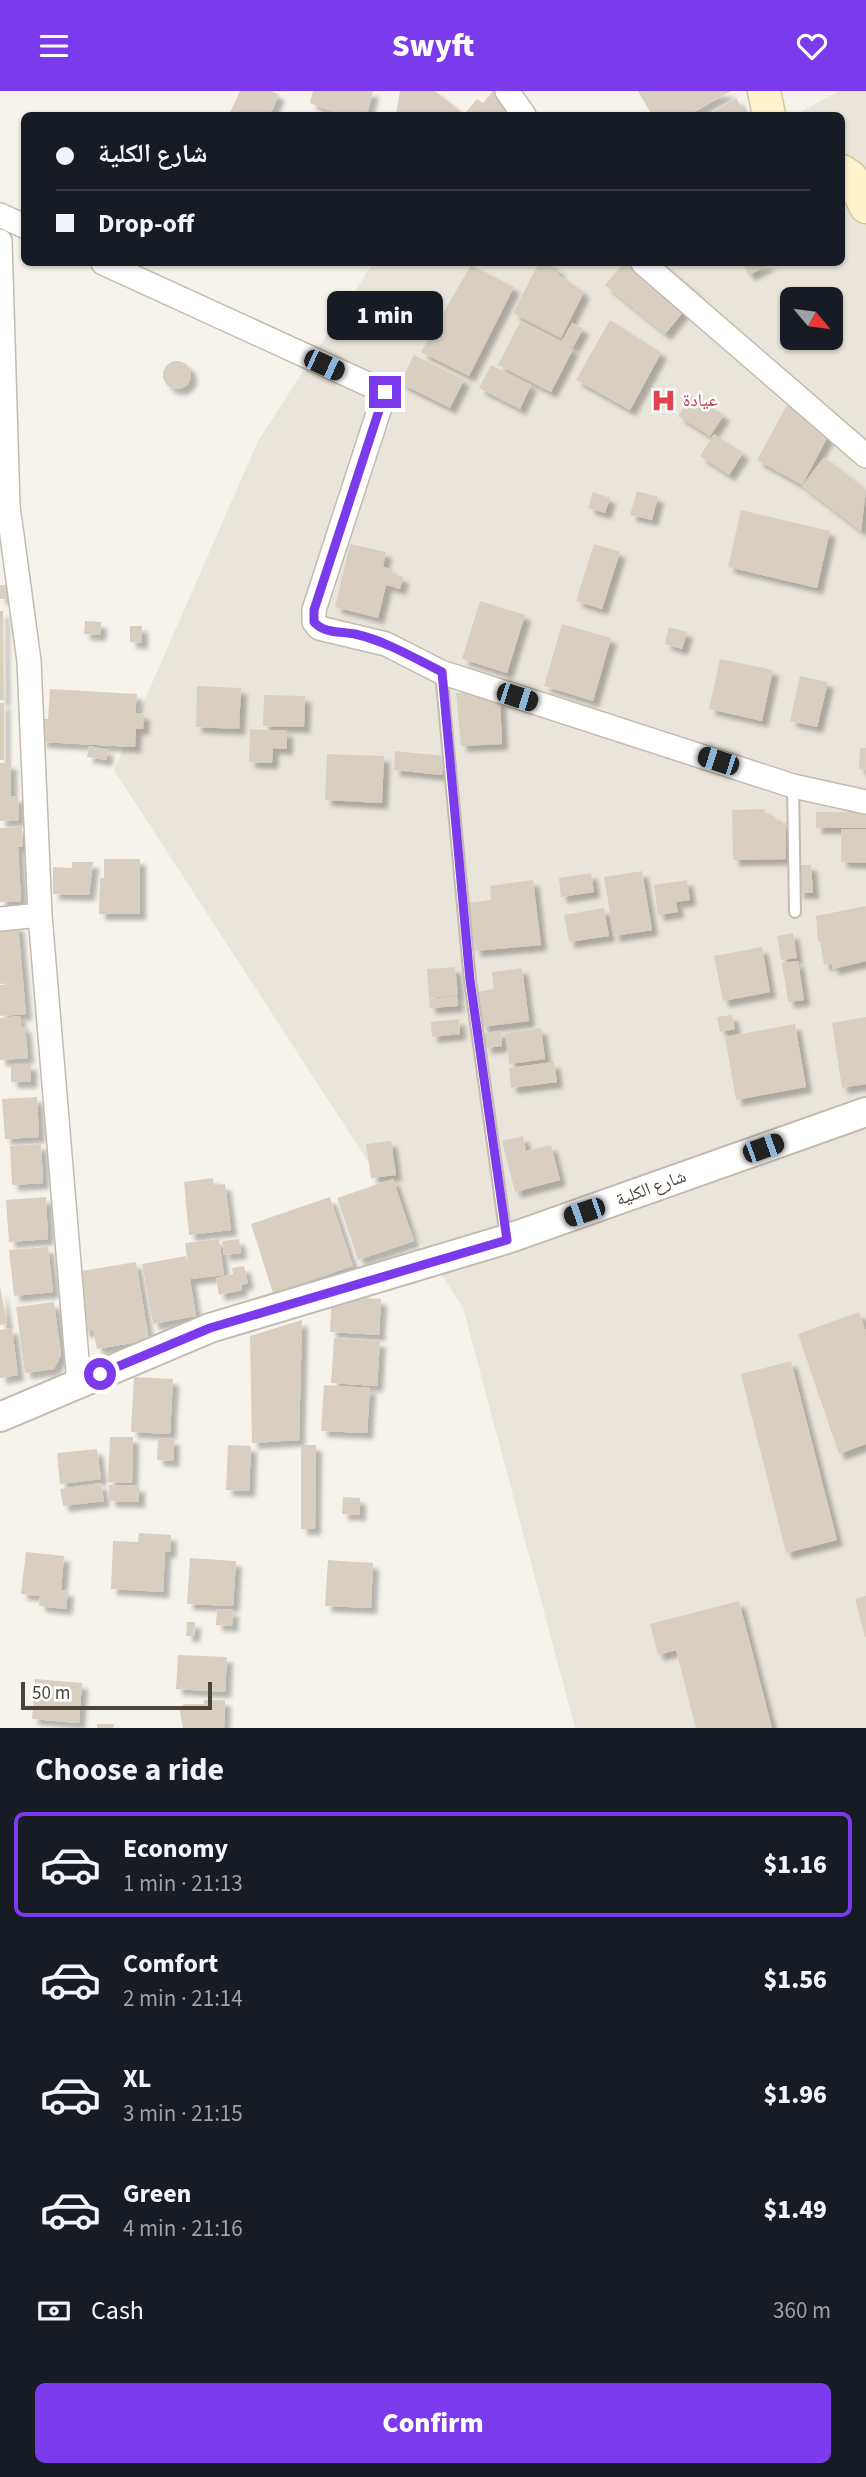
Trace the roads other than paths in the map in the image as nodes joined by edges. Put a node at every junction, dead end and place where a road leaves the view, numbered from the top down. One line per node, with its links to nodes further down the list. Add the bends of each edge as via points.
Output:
1 (507, 91): 3 (street)
2 (764, 91): 4 (main road)
3 (522, 112)
4 (768, 112)
5 (845, 173): 6 (main road)
6 (866, 207)
7 (0, 215): 8 (street)
8 (21, 225)
9 (0, 241): 12 (street)
10 (110, 266): 15 (street, via 385,392 314,610 314,622 324,630 386,644)
11 (646, 266): 13 (street)
12 (2, 408): 14 (street)
13 (866, 456)
14 (4, 506): 19 (street, via 29,661)
15 (442, 672): 16 (street); 22 (lane, via 470,980)
16 (793, 786): 17 (street); 18 (lane)
17 (866, 802)
18 (795, 912)
19 (40, 915): 20 (street); 23 (street)
20 (0, 919)
21 (866, 1112): 22 (street, شارع الكلية)
22 (507, 1240): 23 (street, شارع الكلية, via 210,1328)
23 (79, 1384): 24 (street, شارع الكلية)
24 (0, 1420)

